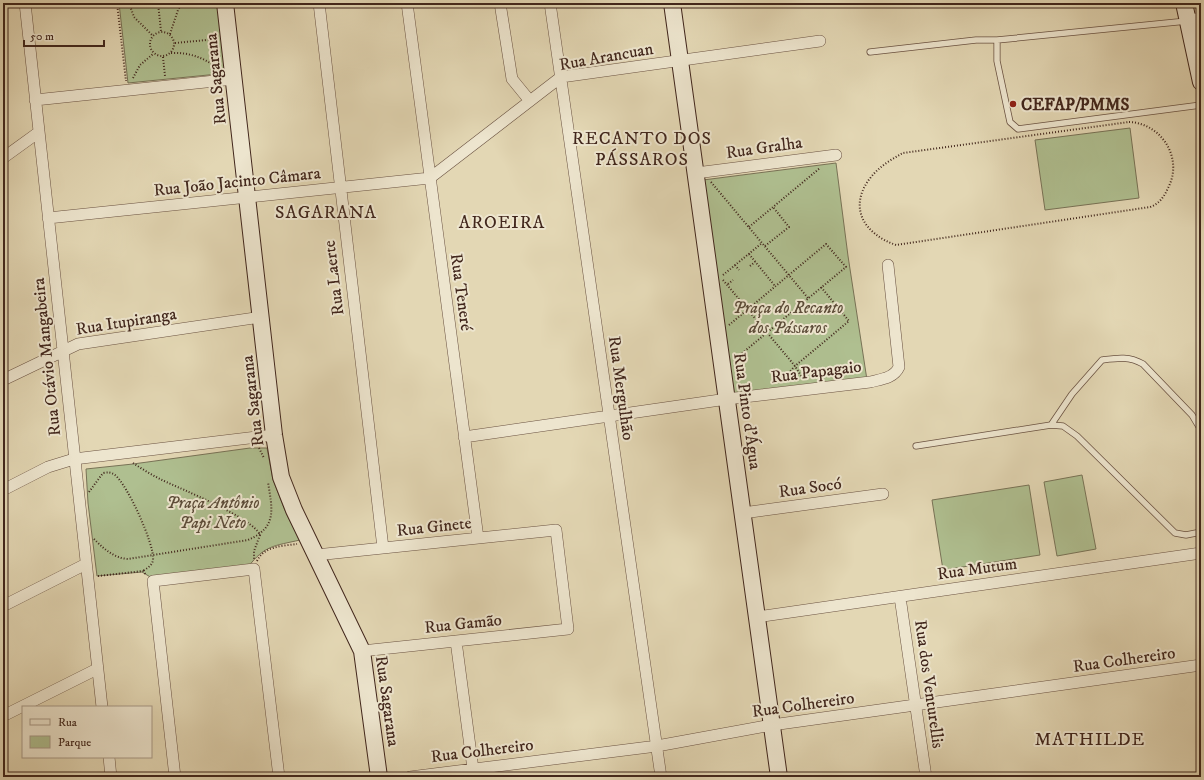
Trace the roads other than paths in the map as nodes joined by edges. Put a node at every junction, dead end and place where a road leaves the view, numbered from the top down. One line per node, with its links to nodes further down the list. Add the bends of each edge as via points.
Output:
1 (25, 3): 17 (street, Rua Otávio Mangabeira)
2 (225, 3): 15 (street, Rua Sagarana)
3 (319, 3): 25 (street, Rua Laerte)
4 (407, 3): 24 (street, Rua Teneré)
5 (500, 3): 18 (street, via 512,79)
6 (550, 3): 14 (street, Rua Mergulhão)
7 (672, 3): 13 (street, Rua Pinto d'Água)
8 (1184, 3): 9 (street)
9 (1194, 20): 10 (lane); 16 (street)
10 (997, 40): 12 (lane); 19 (lane, via 997,61 1010,122 1018,129)
11 (820, 41): 13 (street, Rua Arancuan)
12 (870, 52)
13 (680, 61): 14 (street, Rua Arancuan); 23 (street, Rua Pinto d'Água)
14 (561, 77): 18 (street, Rua Arancuan); 33 (street, Rua Mergulhão)
15 (234, 79): 17 (street); 26 (street, Rua Sagarana)
16 (1201, 82)
17 (35, 100): 20 (street, Rua Otávio Mangabeira)
18 (530, 101): 24 (street, Rua Arancuan)
19 (1201, 105)
20 (39, 132): 22 (street); 27 (street, Rua Otávio Mangabeira)
21 (836, 155): 23 (street, Rua Gralha)
22 (3, 158)
23 (699, 173): 32 (street, Rua Pinto d'Água, via 707,256)
24 (430, 178): 25 (street, Rua João Jacinto Câmara); 37 (street, Rua Teneré)
25 (340, 188): 26 (street, Rua João Jacinto Câmara); 46 (street, Rua Laerte)
26 (247, 197): 27 (street, Rua João Jacinto Câmara); 29 (street, Rua Sagarana)
27 (48, 218): 30 (street, Rua Otávio Mangabeira)
28 (888, 265): 32 (street, Rua Papagaio, via 899,367 896,373 870,382)
29 (261, 317): 30 (street, Rua Itupiranga, via 78,344); 36 (street, Rua Sagarana)
30 (62, 350): 31 (street, Rua Itupiranga); 39 (street, Rua Otávio Mangabeira)
31 (3, 380)
32 (727, 399): 33 (street, Rua Papagaio); 42 (street, Rua Pinto d'Água)
33 (609, 416): 37 (street, Rua Papagaio); 63 (street, Rua Mergulhão)
34 (1051, 425): 35 (lane, via 1072,394 1102,360 1122,358 1135,359 1143,364 1192,415); 38 (lane); 43 (lane, via 1063,426 1070,430 1175,533 1186,535)
35 (1201, 430)
36 (274, 435): 39 (street); 45 (street, Rua Sagarana, via 281,477)
37 (464, 437): 44 (street, Rua Teneré)
38 (916, 446)
39 (74, 459): 40 (street, via 48,467); 48 (street, Rua Otávio Mangabeira)
40 (3, 490)
41 (883, 494): 42 (street, Rua Socó)
42 (743, 513): 51 (street, Rua Pinto d'Água)
43 (1201, 532)
44 (478, 538): 46 (street, Rua Ginete); 52 (street, Rua Ginete, via 556,530)
45 (313, 548): 46 (street, Rua Ginete); 54 (street, Rua Sagarana)
46 (383, 548)
47 (1201, 553): 49 (street, Rua Mutum)
48 (86, 564): 50 (street); 56 (street, Rua Otávio Mangabeira)
49 (900, 597): 51 (street, Rua Mutum); 57 (street, Rua dos Venturellis)
50 (3, 606)
51 (757, 617): 62 (street, Rua Pinto d'Água)
52 (568, 629): 53 (street, Rua Gamão)
53 (456, 641): 54 (street, Rua Gamão); 65 (street)
54 (362, 651): 69 (street, Rua Sagarana)
55 (1201, 665): 57 (street, Rua Colhereiro)
56 (97, 669): 59 (street); 60 (street, Rua Otávio Mangabeira)
57 (915, 705): 62 (street, Rua Colhereiro); 73 (street, Rua dos Venturellis)
58 (22, 706): 61 (street)
59 (23, 706)
60 (102, 706)
61 (3, 716)
62 (772, 725): 63 (street, Rua Colhereiro); 72 (street, Rua Pinto d'Água)
63 (657, 746): 65 (street, Rua Colhereiro); 71 (street, Rua Mergulhão)
64 (108, 758): 66 (street)
65 (473, 769): 70 (street, Rua Colhereiro)
66 (111, 777)
67 (175, 777): 68 (street, via 153,581 254,569)
68 (279, 777)
69 (379, 777)
70 (410, 777)
71 (661, 777)
72 (779, 777)
73 (926, 777)

